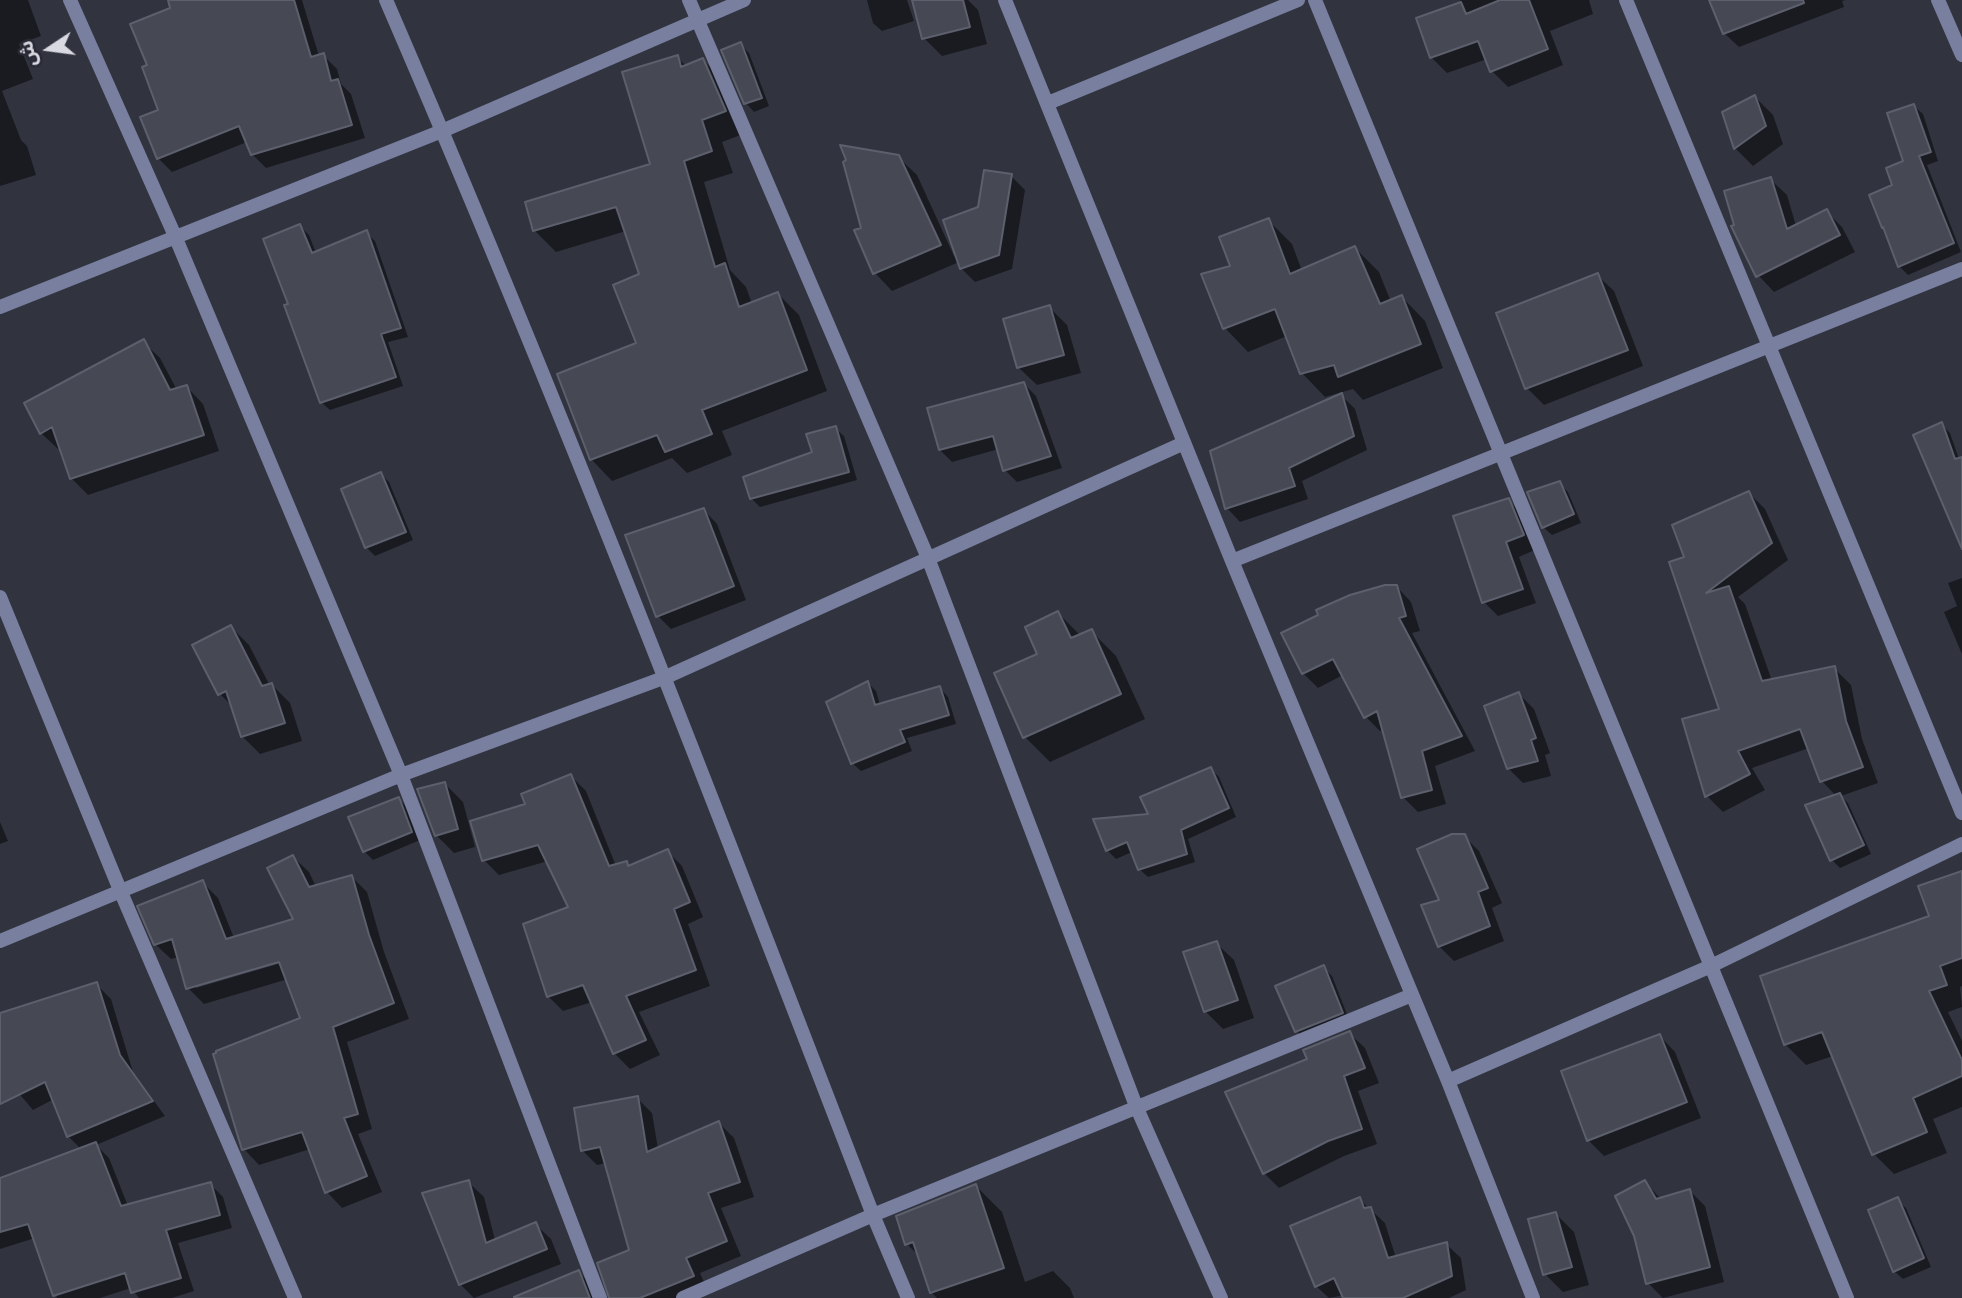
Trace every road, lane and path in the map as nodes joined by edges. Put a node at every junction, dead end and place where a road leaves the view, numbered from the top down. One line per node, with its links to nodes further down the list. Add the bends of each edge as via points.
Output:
1 (71, 0): 14 (street)
2 (386, 0): 13 (street)
3 (689, 0): 10 (street)
4 (744, 0): 10 (street)
5 (1005, 0): 12 (street)
6 (1298, 0): 12 (street)
7 (1315, 0): 19 (street)
8 (1626, 0): 17 (street)
9 (1938, 0): 11 (street)
10 (697, 20): 13 (street); 20 (street)
11 (1962, 55)
12 (1048, 103): 18 (street)
13 (442, 131): 14 (street); 23 (street)
14 (175, 236): 16 (street); 24 (street)
15 (1962, 269): 17 (street)
16 (0, 307)
17 (1769, 346): 19 (street); 25 (street)
18 (1185, 443): 20 (street); 21 (street)
19 (1502, 454): 21 (street); 29 (street)
20 (928, 558): 23 (street); 32 (street)
21 (1232, 561): 30 (street)
22 (0, 597): 27 (street)
23 (666, 677): 24 (street); 33 (street)
24 (401, 775): 27 (street); 35 (street)
25 (1962, 813)
26 (1962, 844): 29 (street)
27 (120, 890): 28 (street); 34 (street)
28 (0, 941)
29 (1711, 966): 31 (street); 40 (street)
30 (1412, 995): 31 (street); 32 (street)
31 (1448, 1080): 39 (street)
32 (1136, 1106): 33 (street); 38 (street)
33 (873, 1214): 36 (street); 37 (street)
34 (296, 1298)
35 (600, 1298)
36 (682, 1298)
37 (908, 1298)
38 (1221, 1298)
39 (1534, 1298)
40 (1847, 1298)

